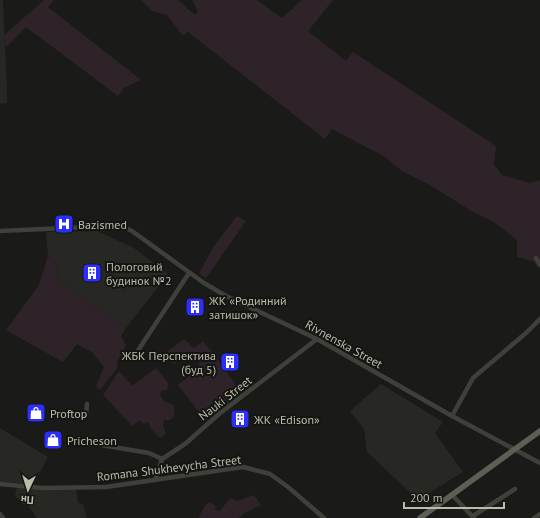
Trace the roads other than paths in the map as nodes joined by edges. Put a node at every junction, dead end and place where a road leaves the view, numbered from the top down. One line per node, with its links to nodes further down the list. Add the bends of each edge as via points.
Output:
1 (0, 231): 4 (street, Rivnenska Street, via 124,227)
2 (536, 258): 3 (street)
3 (540, 265)
4 (189, 273): 6 (street, Rivnenska Street, via 240,303); 7 (street)
5 (540, 319): 10 (street, via 473,378)
6 (317, 339): 10 (street, Rivnenska Street); 14 (street, Nauki Street, via 219,414 185,444)
7 (137, 352)
8 (87, 404): 9 (street)
9 (86, 415)
10 (452, 416): 13 (street, Rivnenska Street)
11 (540, 432): 13 (main road)
12 (71, 440): 14 (street, via 149,453)
13 (514, 450): 15 (street, Rivnenska Street); 19 (main road)
14 (162, 459): 16 (street)
15 (540, 463)
16 (155, 480): 17 (street, Romana Shukhevycha Street, via 100,488 43,488); 24 (street, Romana Shukhevycha Street, via 243,466 254,468 270,474)
17 (0, 484)
18 (515, 489): 22 (street)
19 (452, 495): 22 (street); 25 (main road)
20 (0, 514): 23 (street)
21 (540, 514): 26 (street)
22 (474, 517)
23 (3, 518)
24 (324, 518)
25 (420, 518)
26 (534, 518)

